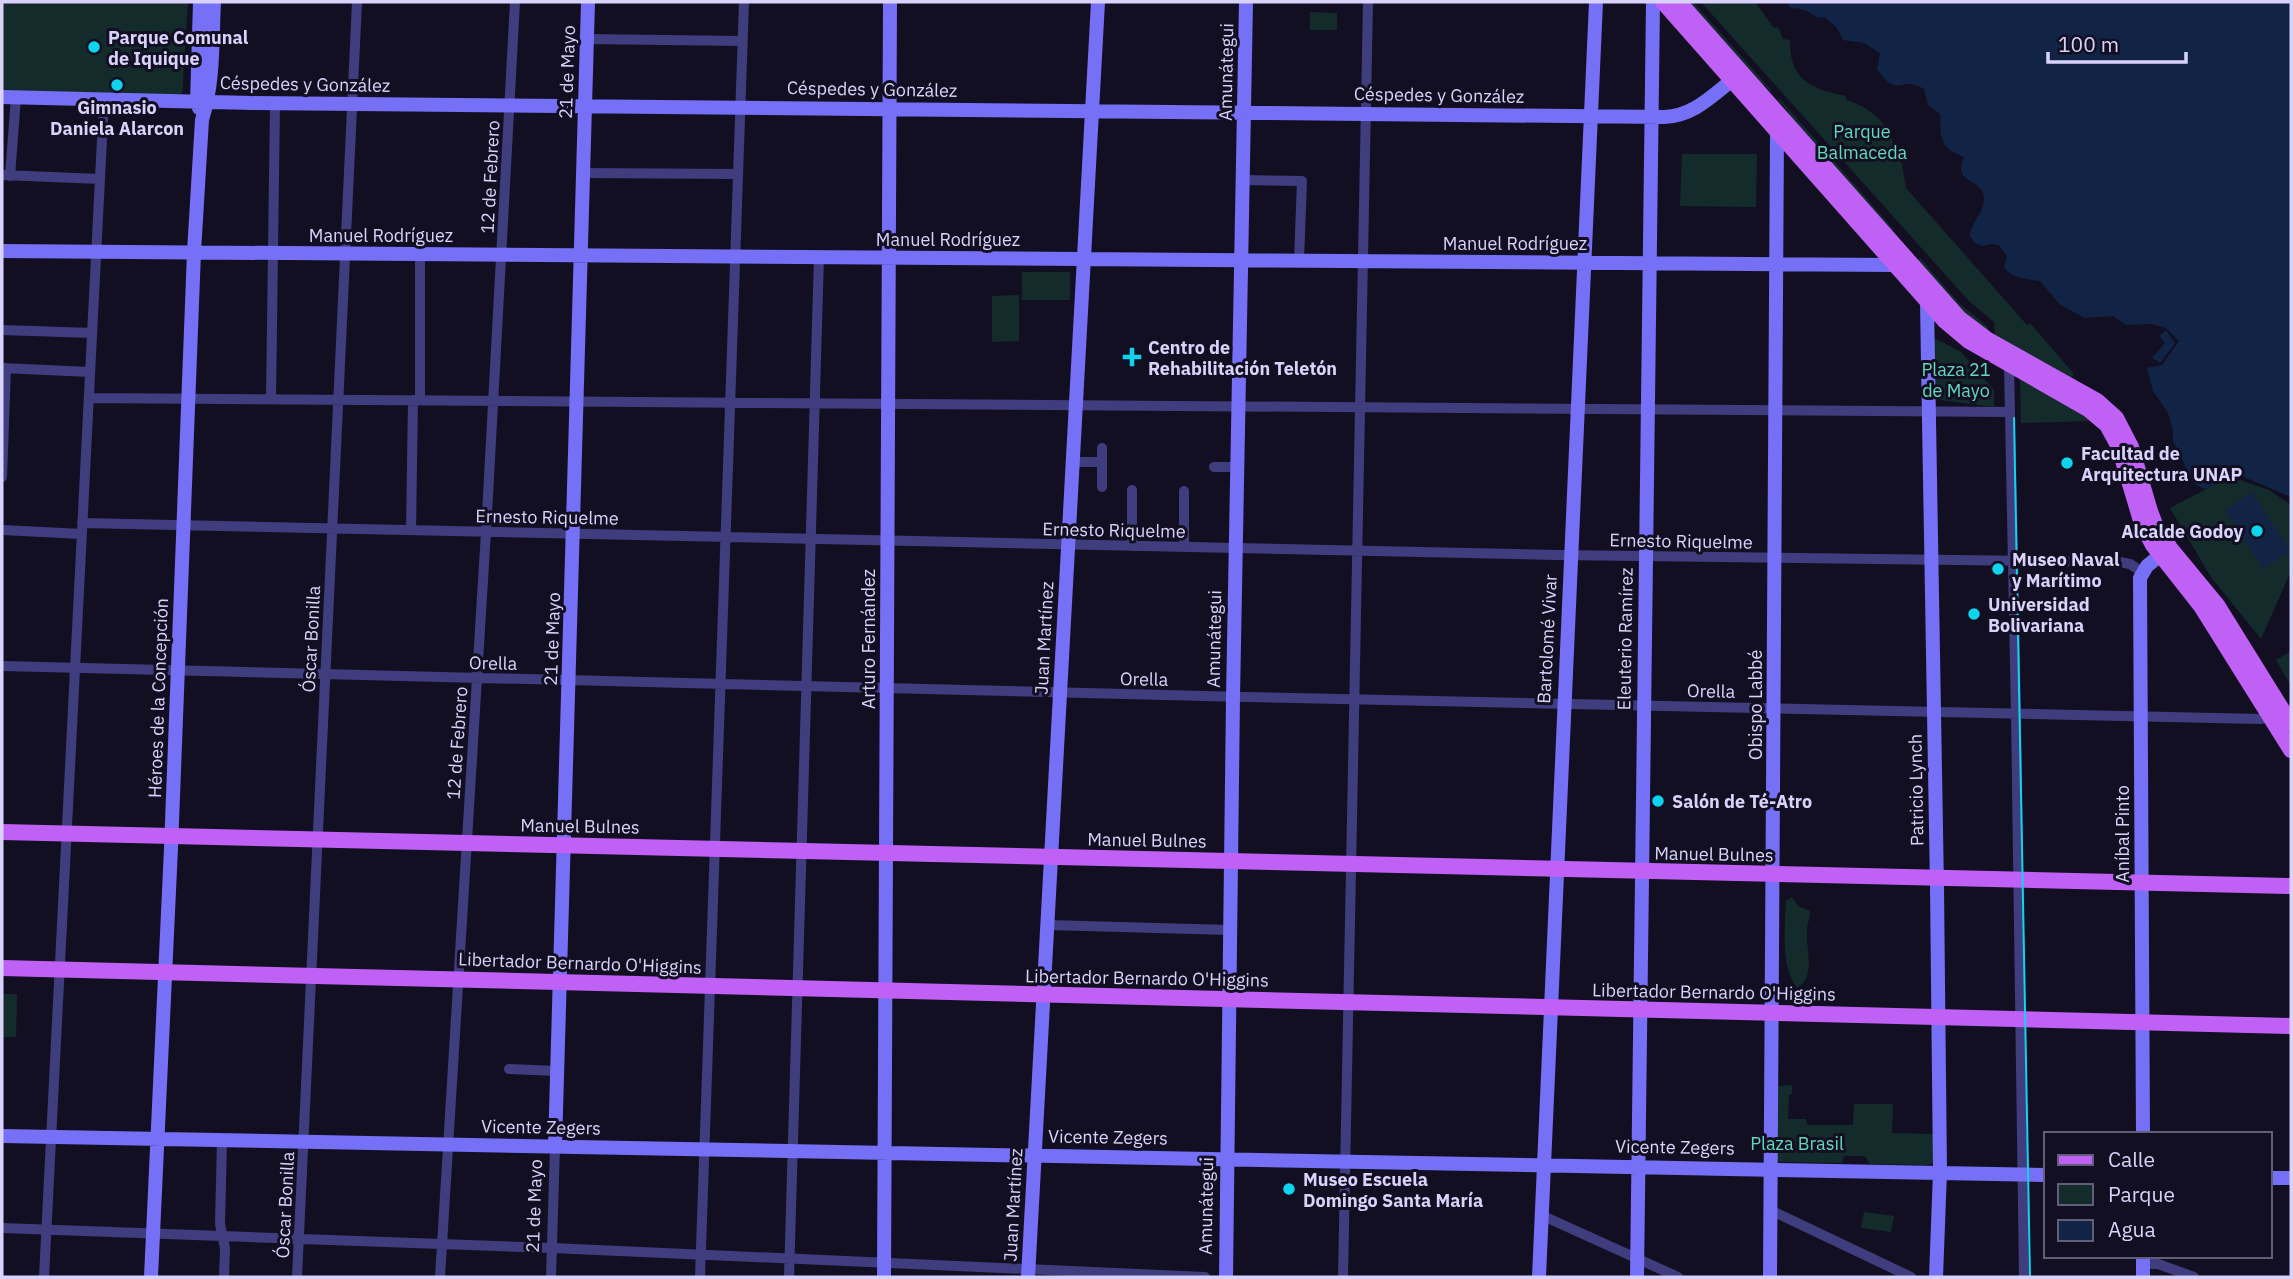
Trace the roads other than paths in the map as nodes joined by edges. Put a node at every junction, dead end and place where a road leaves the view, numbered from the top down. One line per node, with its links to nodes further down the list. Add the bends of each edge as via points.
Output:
1 (200, 2): 21 (street, Héroes de la Concepción)
2 (214, 2): 21 (street, Héroes de la Concepción)
3 (357, 2): 23 (street, Óscar Bonilla)
4 (515, 2): 24 (street, 12 de Febrero)
5 (588, 2): 15 (street, 21 de Mayo)
6 (744, 2): 16 (street)
7 (890, 2): 27 (street, Arturo Fernández)
8 (1098, 2): 28 (street, Juan Martínez)
9 (1246, 2): 29 (street, Amunátegui)
10 (1368, 2): 30 (street)
11 (1596, 2): 31 (street, Bartolomé Vivar)
12 (1653, 2): 32 (street, Eleuterio Ramírez)
13 (1662, 2): 18 (main road)
14 (1679, 2): 17 (main road)
15 (587, 39): 16 (street); 25 (street, 21 de Mayo)
16 (742, 41): 26 (street)
17 (1749, 80): 18 (main road); 106 (main road, via 1959,318 1988,340 2098,401 2116,418 2132,447)
18 (1731, 81): 32 (street, Céspedes y González, via 1692,111); 33 (main road)
19 (9, 97): 20 (street, Céspedes y González); 36 (street)
20 (104, 100): 21 (street, Céspedes y González); 37 (street)
21 (202, 102): 22 (street, Céspedes y González); 41 (street, Héroes de la Concepción)
22 (275, 103): 23 (street, Céspedes y González); 42 (street)
23 (352, 104): 24 (street, Céspedes y González); 43 (street, Óscar Bonilla)
24 (509, 105): 25 (street, Céspedes y González); 45 (street, 12 de Febrero)
25 (585, 106): 26 (street, Céspedes y González); 34 (street, 21 de Mayo)
26 (740, 107): 27 (street, Céspedes y González); 35 (street)
27 (890, 109): 28 (street, Céspedes y González); 49 (street, Arturo Fernández)
28 (1092, 110): 29 (street, Céspedes y González); 50 (street, Juan Martínez)
29 (1244, 112): 30 (street, Céspedes y González); 38 (street, Amunátegui)
30 (1366, 113): 31 (street, Céspedes y González); 53 (street)
31 (1591, 116): 32 (street, Céspedes y González); 54 (street, Bartolomé Vivar)
32 (1652, 117): 55 (street, Eleuterio Ramírez)
33 (1777, 133): 56 (street, Obispo Labbé); 57 (main road)
34 (583, 173): 35 (street); 46 (street, 21 de Mayo)
35 (738, 174): 47 (street)
36 (6, 176): 37 (street)
37 (100, 178): 40 (street)
38 (1243, 180): 51 (street, Amunátegui); 52 (street, via 1302,181)
39 (2, 251): 40 (street, Manuel Rodríguez)
40 (96, 252): 41 (street, Manuel Rodríguez); 60 (street)
41 (194, 252): 42 (street, Manuel Rodríguez); 65 (street, Héroes de la Concepción)
42 (272, 253): 43 (street, Manuel Rodríguez); 66 (street)
43 (345, 254): 44 (street, Manuel Rodríguez); 67 (street, Óscar Bonilla)
44 (420, 254): 45 (street, Manuel Rodríguez); 68 (street)
45 (501, 254): 46 (street, Manuel Rodríguez); 69 (street, 12 de Febrero)
46 (581, 255): 47 (street, Manuel Rodríguez); 70 (street, 21 de Mayo)
47 (735, 256): 48 (street, Manuel Rodríguez); 71 (street)
48 (819, 257): 49 (street, Manuel Rodríguez); 72 (street)
49 (889, 257): 50 (street, Manuel Rodríguez); 73 (street, Arturo Fernández)
50 (1084, 259): 51 (street, Manuel Rodríguez); 74 (street, Juan Martínez)
51 (1241, 260): 52 (street, Manuel Rodríguez); 75 (street, Amunátegui)
52 (1299, 260): 53 (street, Manuel Rodríguez)
53 (1363, 261): 54 (street, Manuel Rodríguez); 76 (street)
54 (1584, 262): 55 (street, Manuel Rodríguez); 77 (street, Bartolomé Vivar)
55 (1650, 263): 56 (street, Manuel Rodríguez); 78 (street, Eleuterio Ramírez)
56 (1777, 264): 57 (street, Manuel Rodríguez); 79 (street, Obispo Labbé)
57 (1893, 265): 58 (main road)
58 (1927, 303): 61 (main road, via 1959,334); 80 (street, Patricio Lynch)
59 (2, 330): 60 (street)
60 (92, 332): 63 (street)
61 (2008, 364): 81 (street); 106 (main road, via 2088,409 2107,425 2142,523)
62 (4, 368): 63 (street); 87 (street)
63 (90, 372): 64 (street)
64 (89, 398): 65 (street); 92 (street)
65 (188, 399): 66 (street); 91 (street, Héroes de la Concepción)
66 (271, 399): 67 (street)
67 (338, 400): 68 (street); 93 (street, Óscar Bonilla)
68 (417, 400): 69 (street); 95 (street)
69 (493, 400): 70 (street); 96 (street, 12 de Febrero)
70 (577, 401): 71 (street); 97 (street, 21 de Mayo)
71 (730, 402): 72 (street); 98 (street)
72 (815, 402): 73 (street); 99 (street)
73 (888, 403): 74 (street); 100 (street, Arturo Fernández)
74 (1076, 404): 75 (street); 83 (street, Juan Martínez)
75 (1238, 405): 76 (street); 86 (street, Amunátegui)
76 (1360, 407): 77 (street); 105 (street)
77 (1577, 409): 78 (street); 107 (street, Bartolomé Vivar)
78 (1648, 410): 79 (street); 108 (street, Eleuterio Ramírez)
79 (1776, 411): 80 (street); 109 (street, Obispo Labbé)
80 (1929, 412): 81 (street); 110 (street, Patricio Lynch)
81 (2010, 412): 111 (street)
82 (1102, 448): 84 (street)
83 (1073, 461): 84 (street); 101 (street, Juan Martínez)
84 (1102, 462): 88 (street)
85 (1213, 467): 86 (street)
86 (1237, 467): 104 (street, Amunátegui)
87 (2, 477)
88 (1102, 487)
89 (1132, 490): 102 (street)
90 (1184, 491): 103 (street)
91 (183, 525): 92 (street, Ernesto Riquelme); 93 (street, Ernesto Riquelme); 115 (street, Héroes de la Concepción)
92 (82, 528): 94 (street, Ernesto Riquelme); 114 (street)
93 (332, 528): 95 (street, Ernesto Riquelme); 116 (street, Óscar Bonilla)
94 (2, 530)
95 (411, 530): 96 (street, Ernesto Riquelme)
96 (486, 532): 97 (street, Ernesto Riquelme); 117 (street, 12 de Febrero)
97 (573, 534): 98 (street, Ernesto Riquelme); 118 (street, 21 de Mayo)
98 (725, 537): 99 (street, Ernesto Riquelme); 119 (street)
99 (811, 539): 100 (street, Ernesto Riquelme); 120 (street)
100 (888, 540): 101 (street, Ernesto Riquelme); 121 (street, Arturo Fernández)
101 (1068, 544): 102 (street, Ernesto Riquelme); 122 (street, Juan Martínez)
102 (1132, 546): 103 (street, Ernesto Riquelme)
103 (1184, 547): 104 (street, Ernesto Riquelme)
104 (1236, 548): 105 (street, Ernesto Riquelme); 123 (street, Amunátegui)
105 (1357, 551): 107 (street, Ernesto Riquelme); 124 (street)
106 (2165, 552): 112 (street); 131 (main road)
107 (1571, 555): 108 (street, Ernesto Riquelme); 125 (street, Bartolomé Vivar)
108 (1646, 556): 109 (street, Ernesto Riquelme); 126 (street, Eleuterio Ramírez)
109 (1775, 559): 110 (street, Ernesto Riquelme); 127 (street, Obispo Labbé)
110 (1931, 561): 111 (street, Ernesto Riquelme); 128 (street, Patricio Lynch)
111 (2012, 562): 112 (street, Ernesto Riquelme, via 2120,562); 129 (street)
112 (2142, 572): 130 (street, Aníbal Pinto)
113 (2, 666): 114 (street, Orella)
114 (75, 668): 115 (street, Orella); 134 (street)
115 (178, 671): 116 (street, Orella); 135 (street, Héroes de la Concepción)
116 (326, 674): 117 (street, Orella); 136 (street, Óscar Bonilla)
117 (477, 678): 118 (street, Orella); 137 (street, 12 de Febrero)
118 (570, 681): 119 (street, Orella); 138 (street, 21 de Mayo)
119 (720, 684): 120 (street, Orella); 139 (street)
120 (806, 686): 121 (street, Orella); 140 (street)
121 (887, 688): 122 (street, Orella); 141 (street, Arturo Fernández)
122 (1060, 693): 123 (street, Orella); 142 (street, Juan Martínez)
123 (1233, 697): 124 (street, Orella); 143 (street, Amunátegui)
124 (1354, 700): 125 (street, Orella); 144 (street)
125 (1564, 704): 126 (street, Orella); 145 (street, Bartolomé Vivar)
126 (1643, 706): 127 (street, Orella); 146 (street, Eleuterio Ramírez)
127 (1775, 709): 128 (street, Orella); 147 (street, Obispo Labbé)
128 (1934, 712): 129 (street, Orella); 148 (street, Patricio Lynch)
129 (2016, 714): 130 (street, Orella); 149 (street)
130 (2140, 716): 131 (street, Orella); 150 (street, Aníbal Pinto)
131 (2282, 718): 132 (main road)
132 (2291, 750)
133 (2, 831): 134 (main road, Manuel Bulnes)
134 (67, 833): 135 (main road, Manuel Bulnes); 155 (street)
135 (172, 836): 136 (main road, Manuel Bulnes); 156 (street, Héroes de la Concepción)
136 (318, 839): 137 (main road, Manuel Bulnes); 157 (street, Óscar Bonilla)
137 (467, 843): 138 (main road, Manuel Bulnes); 158 (street, 12 de Febrero)
138 (565, 845): 139 (main road, Manuel Bulnes); 159 (street, 21 de Mayo)
139 (715, 849): 140 (main road, Manuel Bulnes); 160 (street)
140 (802, 851): 141 (main road, Manuel Bulnes); 161 (street)
141 (886, 853): 142 (main road, Manuel Bulnes); 162 (street, Arturo Fernández)
142 (1051, 857): 143 (main road, Manuel Bulnes); 152 (street, Juan Martínez)
143 (1231, 862): 144 (main road, Manuel Bulnes); 153 (street, Amunátegui)
144 (1351, 864): 145 (main road, Manuel Bulnes); 165 (street)
145 (1556, 869): 146 (main road, Manuel Bulnes); 166 (street, Bartolomé Vivar)
146 (1641, 872): 147 (main road, Manuel Bulnes); 167 (street, Eleuterio Ramírez)
147 (1774, 875): 148 (main road, Manuel Bulnes); 168 (street, Obispo Labbé)
148 (1937, 879): 149 (main road, Manuel Bulnes); 169 (street, Patricio Lynch)
149 (2018, 881): 150 (main road, Manuel Bulnes); 170 (street)
150 (2141, 884): 151 (main road, Manuel Bulnes); 171 (street, Aníbal Pinto)
151 (2291, 886)
152 (1048, 925): 153 (street); 163 (street, Juan Martínez)
153 (1230, 930): 164 (street, Amunátegui)
154 (2, 968): 155 (main road, Libertador Bernardo O'Higgins)
155 (60, 969): 156 (main road, Libertador Bernardo O'Higgins); 177 (street)
156 (166, 971): 157 (main road, Libertador Bernardo O'Higgins); 178 (street, Héroes de la Concepción)
157 (312, 975): 158 (main road, Libertador Bernardo O'Higgins); 180 (street, Óscar Bonilla)
158 (458, 979): 159 (main road, Libertador Bernardo O'Higgins); 181 (street, 12 de Febrero)
159 (561, 982): 160 (main road, Libertador Bernardo O'Higgins); 174 (street, 21 de Mayo)
160 (710, 986): 161 (main road, Libertador Bernardo O'Higgins); 183 (street)
161 (798, 988): 162 (main road, Libertador Bernardo O'Higgins); 184 (street)
162 (886, 990): 163 (main road, Libertador Bernardo O'Higgins); 185 (street, Arturo Fernández)
163 (1044, 994): 164 (main road, Libertador Bernardo O'Higgins); 186 (street, Juan Martínez)
164 (1229, 999): 165 (main road, Libertador Bernardo O'Higgins); 187 (street, Amunátegui)
165 (1349, 1002): 166 (main road, Libertador Bernardo O'Higgins); 188 (street)
166 (1550, 1007): 167 (main road, Libertador Bernardo O'Higgins); 189 (street, Bartolomé Vivar)
167 (1639, 1010): 168 (main road, Libertador Bernardo O'Higgins); 190 (street, Eleuterio Ramírez)
168 (1773, 1013): 169 (main road, Libertador Bernardo O'Higgins); 191 (street, Obispo Labbé)
169 (1938, 1017): 170 (main road, Libertador Bernardo O'Higgins); 192 (street, Patricio Lynch)
170 (2020, 1019): 171 (main road, Libertador Bernardo O'Higgins); 193 (street)
171 (2142, 1023): 172 (main road, Libertador Bernardo O'Higgins); 175 (street, Aníbal Pinto)
172 (2291, 1026)
173 (509, 1069): 174 (street)
174 (558, 1070): 182 (street, 21 de Mayo)
175 (2143, 1132)
176 (2, 1136): 177 (street, Vicente Zegers)
177 (51, 1137): 178 (street, Vicente Zegers); 201 (street)
178 (158, 1139): 179 (street, Vicente Zegers); 202 (street, Héroes de la Concepción)
179 (222, 1140): 180 (street, Vicente Zegers); 203 (street)
180 (304, 1142): 181 (street, Vicente Zegers); 204 (street, Óscar Bonilla)
181 (448, 1144): 182 (street, Vicente Zegers); 205 (street, 12 de Febrero)
182 (555, 1146): 183 (street, Vicente Zegers); 206 (street, 21 de Mayo)
183 (704, 1149): 184 (street, Vicente Zegers); 207 (street)
184 (793, 1150): 185 (street, Vicente Zegers); 208 (street)
185 (885, 1152): 186 (street, Vicente Zegers); 211 (street, Arturo Fernández)
186 (1035, 1155): 187 (street, Vicente Zegers); 212 (street, Juan Martínez)
187 (1226, 1158): 188 (street, Vicente Zegers); 222 (street, Amunátegui)
188 (1346, 1160): 189 (street, Vicente Zegers); 223 (street)
189 (1543, 1164): 190 (street, Vicente Zegers); 199 (street, Bartolomé Vivar)
190 (1638, 1166): 191 (street, Vicente Zegers); 209 (street, Eleuterio Ramírez)
191 (1770, 1168): 192 (street, Vicente Zegers); 198 (street, Obispo Labbé)
192 (1940, 1172): 193 (street, Vicente Zegers); 229 (street, Patricio Lynch)
193 (2023, 1174): 194 (street, Vicente Zegers); 230 (street)
194 (2044, 1175)
195 (2272, 1178): 196 (street); 197 (street)
196 (2291, 1178)
197 (2291, 1185)
198 (1770, 1210): 227 (street, Obispo Labbé); 228 (street)
199 (1541, 1215): 209 (street); 224 (street, Bartolomé Vivar)
200 (2, 1228): 201 (street)
201 (47, 1230): 202 (street); 213 (street)
202 (153, 1234): 203 (street); 214 (street, Héroes de la Concepción)
203 (222, 1236): 204 (street); 215 (street)
204 (299, 1239): 205 (street); 216 (street, Óscar Bonilla)
205 (442, 1244): 206 (street); 217 (street, 12 de Febrero)
206 (552, 1248): 207 (street); 218 (street, 21 de Mayo)
207 (701, 1255): 208 (street); 219 (street)
208 (790, 1258): 211 (street); 220 (street)
209 (1637, 1258): 225 (street, Eleuterio Ramírez); 226 (street)
210 (2143, 1266): 231 (street, via 2158,1264)
211 (884, 1270): 212 (street)
212 (1029, 1274): 221 (street)
213 (44, 1277)
214 (151, 1277)
215 (224, 1277)
216 (297, 1277)
217 (440, 1277)
218 (551, 1277)
219 (700, 1277)
220 (789, 1277)
221 (1205, 1277)
222 (1226, 1277)
223 (1343, 1277)
224 (1539, 1277)
225 (1637, 1277)
226 (1678, 1277)
227 (1770, 1277)
228 (1911, 1277)
229 (1936, 1277)
230 (2024, 1277)
231 (2194, 1277)

